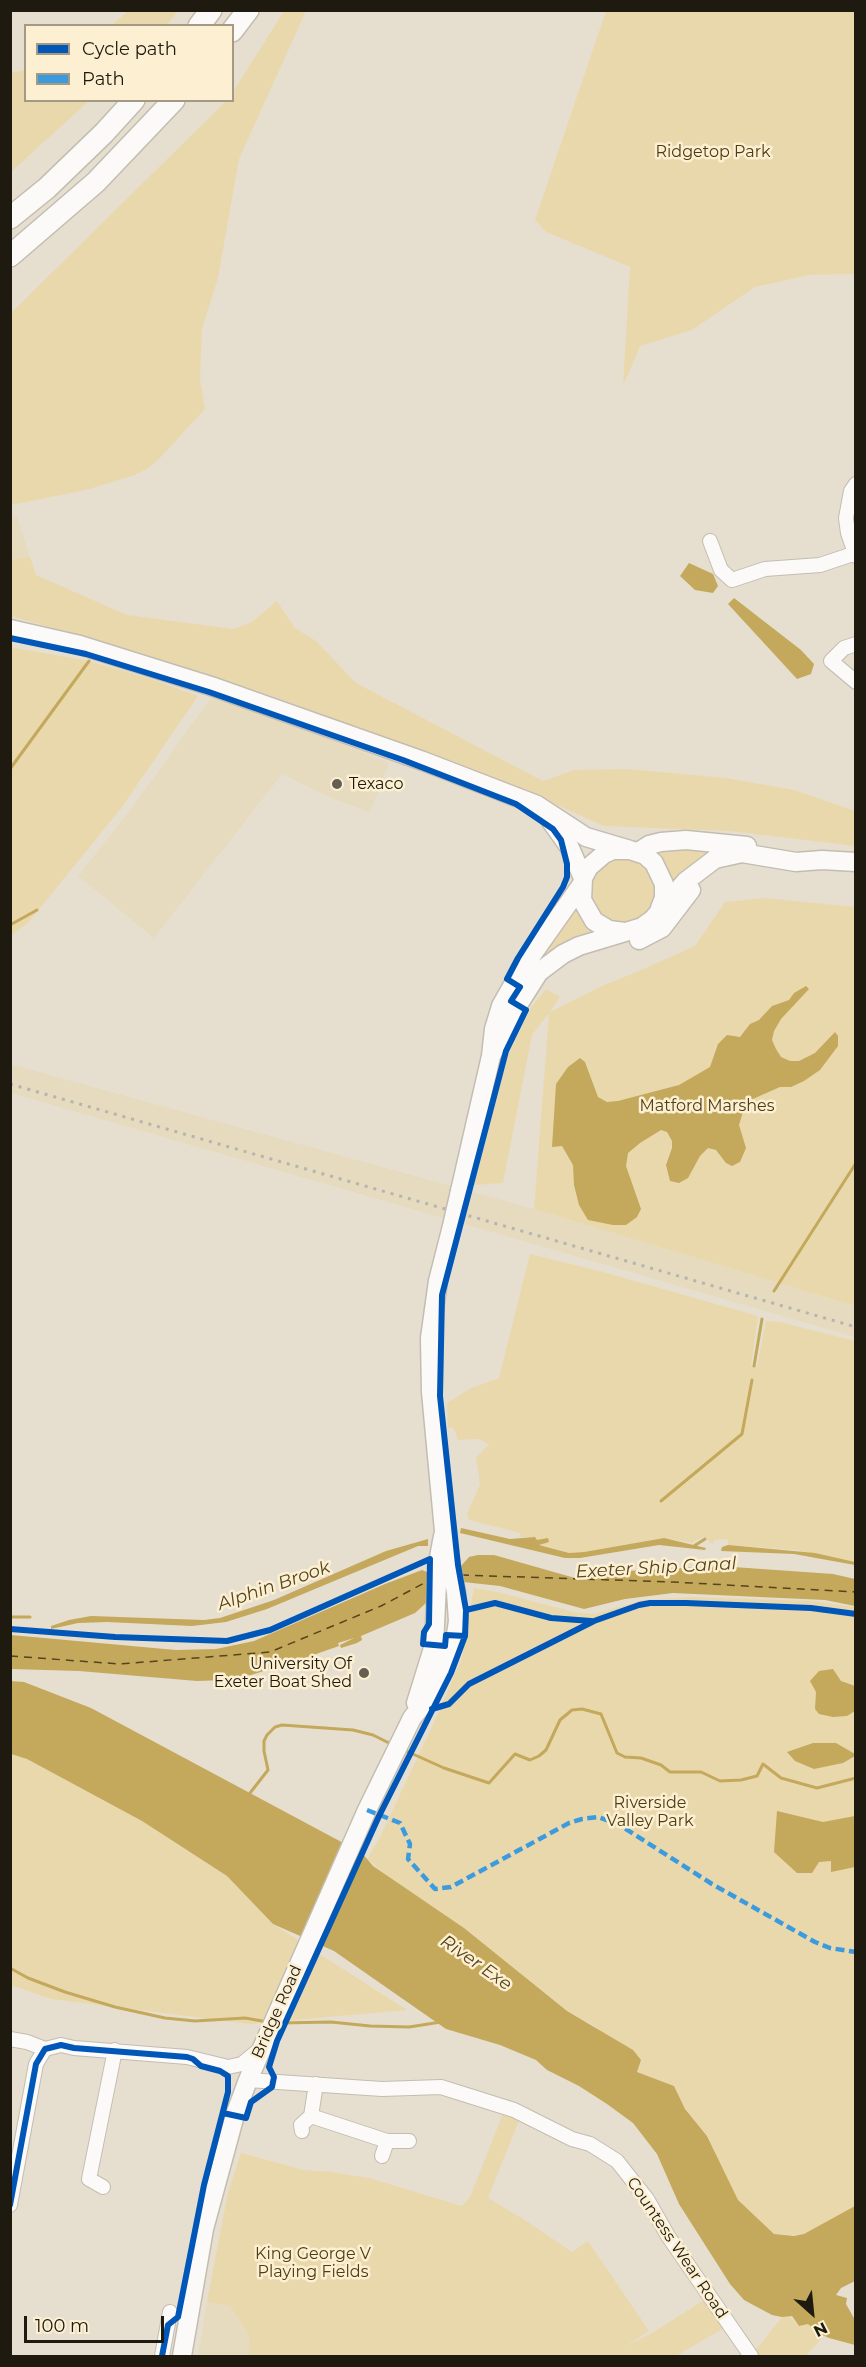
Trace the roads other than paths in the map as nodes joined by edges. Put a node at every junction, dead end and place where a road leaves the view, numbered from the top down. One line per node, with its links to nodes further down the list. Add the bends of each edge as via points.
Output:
1 (212, 10): 3 (highway)
2 (248, 10): 4 (highway)
3 (201, 24)
4 (234, 28)
5 (132, 102): 7 (highway, via 47,188)
6 (172, 102): 8 (highway, via 96,182)
7 (10, 218)
8 (10, 256)
9 (855, 484): 10 (street)
10 (852, 505): 12 (street, via 846,518)
11 (710, 541): 13 (street, via 721,570 732,580)
12 (854, 555): 13 (street, via 820,565 765,569)
13 (748, 575): 14 (street)
14 (753, 589)
15 (10, 629): 18 (main road, via 80,645 211,686)
16 (855, 644): 17 (street, via 827,657)
17 (855, 682)
18 (537, 805): 19 (main road, via 586,837); 23 (main road, via 560,831)
19 (634, 851): 21 (main road, via 661,842 686,840 796,852); 23 (main road, via 613,850 604,854 589,867); 24 (main road, via 654,863 662,877 664,898)
20 (765, 858): 21 (main road); 24 (main road, via 742,853 715,859 686,881); 26 (main road, via 740,859 715,867 654,934 576,956 556,966)
21 (822, 860): 22 (main road)
22 (855, 862)
23 (583, 881): 25 (main road, via 585,907 594,921 609,930); 27 (main road, Bridge Road, via 513,982 494,1029)
24 (660, 910): 25 (main road, via 653,919)
25 (630, 932): 26 (main road, via 563,954 539,972)
26 (529, 989): 27 (main road)
27 (491, 1056): 28 (main road, Bridge Road, bridge, via 438,1281 430,1338)
28 (445, 1568): 29 (main road, Bridge Road, via 432,1654); 29 (main road, Bridge Road, via 456,1592 455,1641 436,1686)
29 (412, 1718): 31 (main road, Bridge Road)
30 (10, 2040): 32 (street)
31 (264, 2041): 34 (street, via 242,2064); 35 (main road, Bridge Road)
32 (45, 2049): 33 (street, via 61,2045); 44 (street, via 36,2064)
33 (115, 2050): 34 (street, via 187,2057); 43 (street, via 86,2178)
34 (228, 2067): 37 (street, via 235,2073)
35 (248, 2080): 36 (street, Countess Wear Road); 37 (main road, Bridge Road)
36 (316, 2084): 38 (street); 48 (street, Countess Wear Road, via 382,2089 441,2087 514,2110 606,2153 647,2199)
37 (241, 2098): 47 (main road, Bridge Road, via 204,2229)
38 (311, 2116): 39 (street, via 302,2125); 40 (street)
39 (302, 2131)
40 (387, 2141): 41 (street); 42 (street)
41 (409, 2141)
42 (382, 2157)
43 (103, 2187)
44 (10, 2205)
45 (170, 2312): 46 (street)
46 (162, 2356)
47 (182, 2356)
48 (751, 2356)

